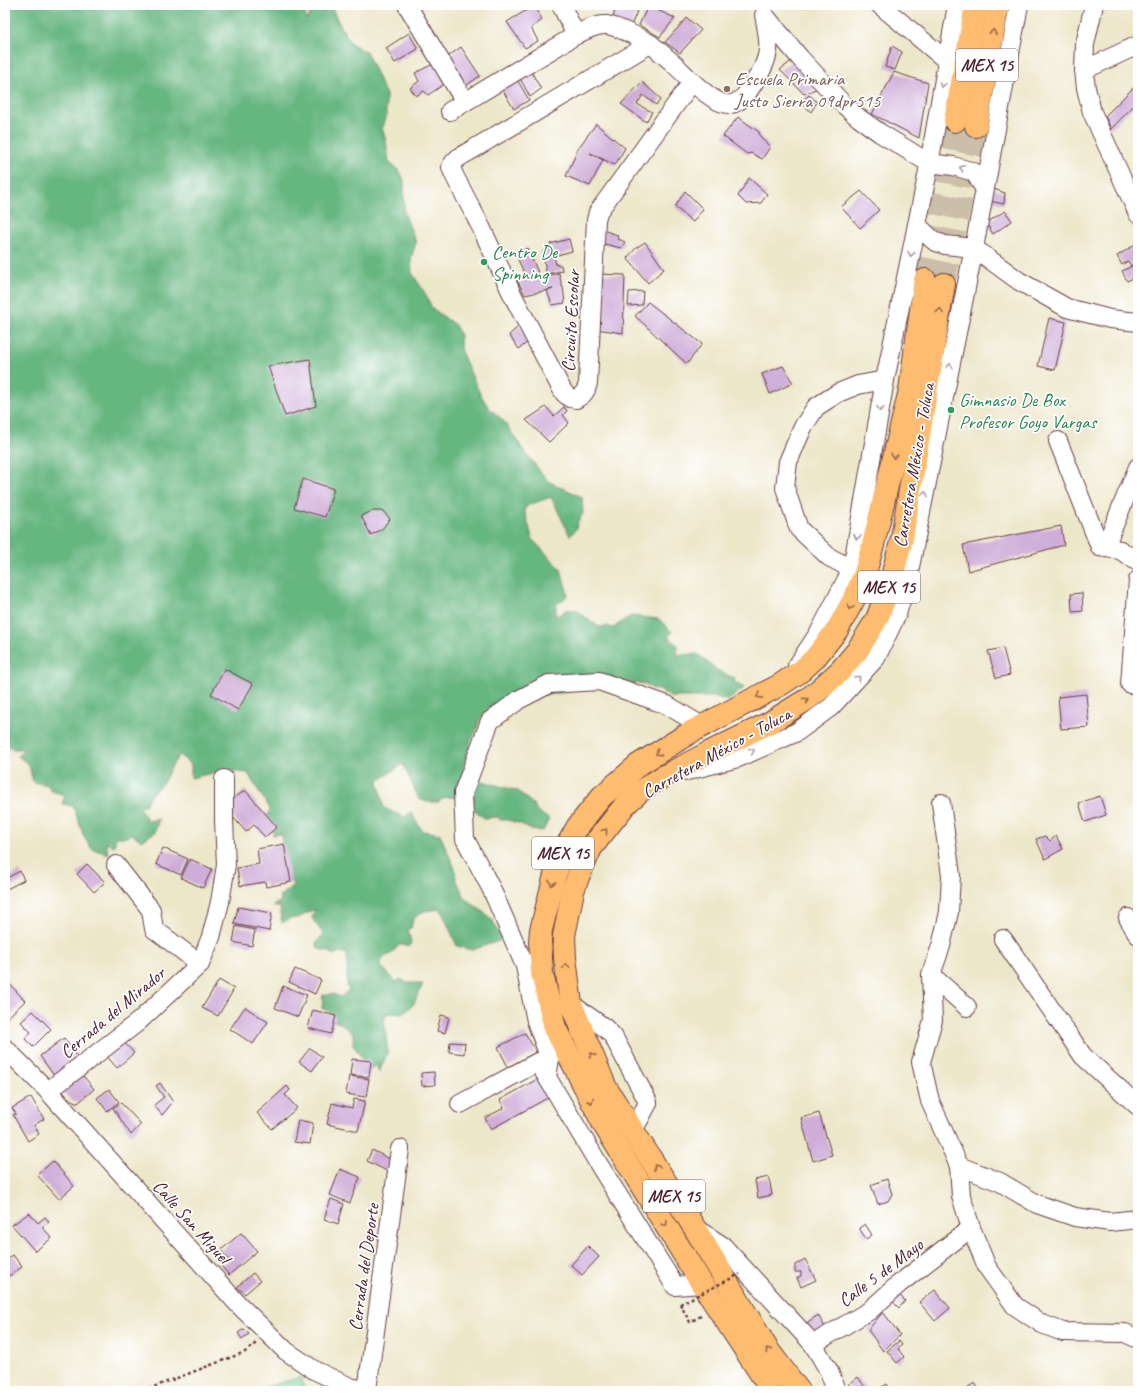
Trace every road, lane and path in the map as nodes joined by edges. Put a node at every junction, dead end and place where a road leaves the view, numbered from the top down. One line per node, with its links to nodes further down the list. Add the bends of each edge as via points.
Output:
1 (406, 5): 10 (street, via 457,106)
2 (561, 5): 10 (street)
3 (880, 5): 13 (street)
4 (957, 5): 13 (street)
5 (976, 5): 6 (main road, MEX 15, one-way to 6, via 965,123)
6 (998, 5)
7 (1019, 5): 17 (street)
8 (1094, 5): 14 (street, via 1085,44)
9 (760, 10): 15 (street, via 769,42 768,57 743,97 732,104 725,104); 16 (street, via 844,105 880,133)
10 (576, 35): 11 (street, via 591,27 607,25)
11 (650, 44): 15 (street, via 673,62); 15 (street, Circuito Escolar, via 458,158 451,167 546,360 564,393 570,398 582,396 588,383 598,212)
12 (1138, 45): 14 (street)
13 (946, 60): 16 (street, one-way to 16)
14 (1084, 70): 18 (street, via 1092,112)
15 (692, 82)
16 (929, 163): 17 (street, one-way to 16, via 974,172); 19 (street)
17 (985, 189): 20 (street)
18 (1136, 205)
19 (917, 225): 20 (street, via 934,241 945,245); 22 (street, one-way to 22)
20 (974, 248): 21 (street, via 1019,281 1067,308 1110,319); 32 (street, one-way to 20, via 738,758 796,732 831,707 876,658 897,614 908,577)
21 (1138, 322)
22 (885, 380): 27 (street, one-way to 27); 27 (street, via 852,387 816,407 803,427 788,462 785,488 799,528 829,557)
23 (1058, 441): 25 (street, via 1100,547)
24 (1138, 467): 25 (street)
25 (1106, 548): 26 (street, via 1120,550)
26 (1138, 562)
27 (852, 569): 29 (street, via 820,631)
28 (1138, 580): 30 (street)
29 (790, 679): 31 (main road, Carretera México - Toluca / MEX 15, one-way to 31); 32 (main road, Carretera México - Toluca / MEX 15, one-way to 29, via 769,724 806,700 840,671 878,619 902,538 935,282 865,573 837,630 814,659)
30 (1130, 684)
31 (702, 726): 44 (street, via 667,705 599,682 549,684 520,699 490,721 463,792 465,839 491,888 525,966 536,1021 550,1059); 55 (main road, Carretera México - Toluca / MEX 15, one-way to 55, via 638,765 602,796 578,826 555,875 540,941 542,973 555,1028 604,1125)
32 (661, 778): 41 (main road, Carretera México - Toluca / MEX 15, one-way to 32, via 564,936 578,877 591,848 625,805)
33 (224, 779): 39 (street, Cerrada del Mirador, via 226,865 212,937)
34 (941, 803): 40 (street, via 951,875 949,912)
35 (116, 865): 39 (street, Cerrada del Mirador, via 150,910 154,929)
36 (1128, 918): 37 (street)
37 (1138, 935)
38 (1003, 939): 47 (street, via 1083,1056)
39 (200, 964): 45 (street, Cerrada del Mirador, via 138,1022)
40 (931, 975): 42 (street); 50 (street, via 933,1020 921,1062 930,1101)
41 (571, 1004): 48 (main road, Carretera México - Toluca / MEX 15, one-way to 41, via 606,1088); 48 (street, via 613,1036 647,1100 648,1103)
42 (967, 1007)
43 (5, 1048): 45 (street, Calle San Miguel)
44 (542, 1069): 46 (street); 55 (street, via 675,1286)
45 (48, 1091): 57 (street, Calle San Miguel, via 188,1250)
46 (460, 1104)
47 (1138, 1106)
48 (633, 1131): 52 (main road, Carretera México - Toluca / MEX 15, one-way to 48)
49 (400, 1149): 61 (street, Cerrada del Deporte)
50 (959, 1166): 51 (street, via 1000,1182 1037,1204 1075,1218 1110,1222); 53 (street, via 962,1196)
51 (1138, 1219)
52 (694, 1227): 59 (street, via 723,1246); 60 (main road, Carretera México - Toluca / MEX 15, one-way to 52)
53 (971, 1228): 58 (street, via 987,1266 1015,1306 1042,1324 1063,1332 1125,1332); 59 (street, Calle 5 de Mayo, via 899,1284 869,1311)
54 (740, 1274): 56 (path, bridge, via 680,1304 690,1322)
55 (702, 1284): 56 (main road, Carretera México - Toluca / MEX 15)
56 (717, 1307): 63 (main road, Carretera México - Toluca / MEX 15)
57 (268, 1334): 61 (street, Calle San Miguel, via 286,1351 314,1370); 62 (path, via 245,1352)
58 (1138, 1339)
59 (812, 1344): 64 (street, via 829,1371)
60 (792, 1388)
61 (359, 1390)
62 (143, 1391)
63 (772, 1391)
64 (836, 1391)

